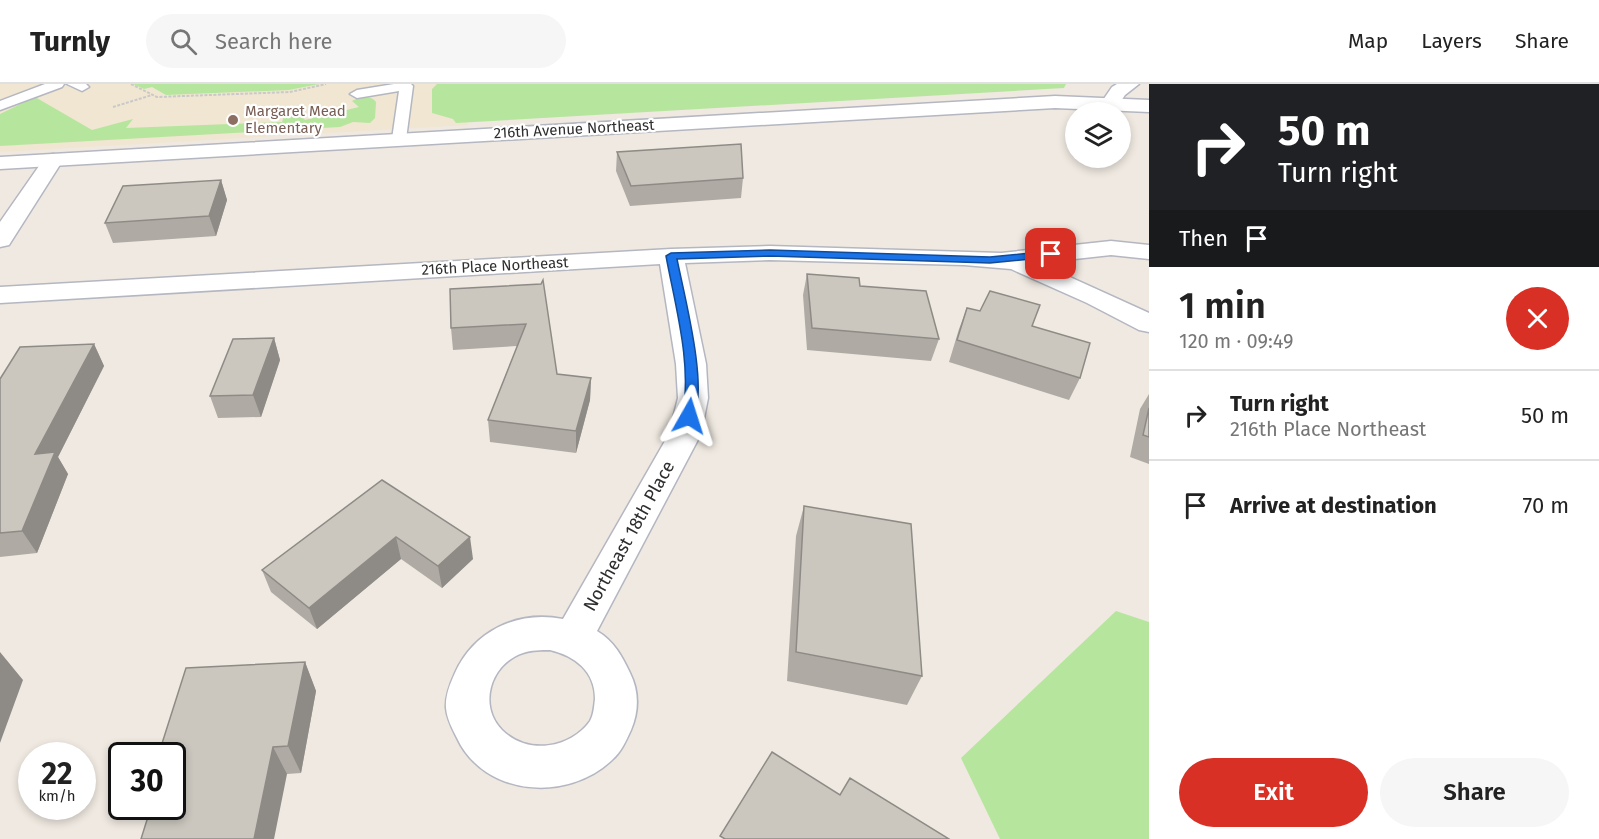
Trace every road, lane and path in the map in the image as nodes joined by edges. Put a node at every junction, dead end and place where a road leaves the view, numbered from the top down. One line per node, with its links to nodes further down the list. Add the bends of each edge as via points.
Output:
1 (57, 84): 11 (lane)
2 (131, 84): 6 (path)
3 (326, 84): 6 (path, via 290,92 157,97)
4 (1130, 84): 9 (street, via 1118,91)
5 (407, 85): 7 (lane); 14 (lane)
6 (152, 94): 13 (path)
7 (357, 94)
8 (1065, 102): 14 (street, 216th Avenue Northeast)
9 (1111, 102)
10 (1131, 105): 12 (street, 216th Avenue Northeast)
11 (0, 106)
12 (1149, 106)
13 (113, 107)
14 (399, 139): 15 (street, 216th Avenue Northeast)
15 (53, 160): 16 (street, 216th Avenue Northeast); 17 (street)
16 (0, 163)
17 (0, 240)
18 (1149, 252): 20 (street, 216th Place Northeast, via 1111,248)
19 (671, 256): 20 (street, 216th Place Northeast, via 770,253); 21 (street, 216th Place Northeast); 23 (street, Northeast 18th Place, via 691,364 693,398 685,434)
20 (990, 260): 22 (street, 216th Place Northeast, via 1016,262)
21 (0, 295)
22 (1149, 324)
23 (573, 638)

